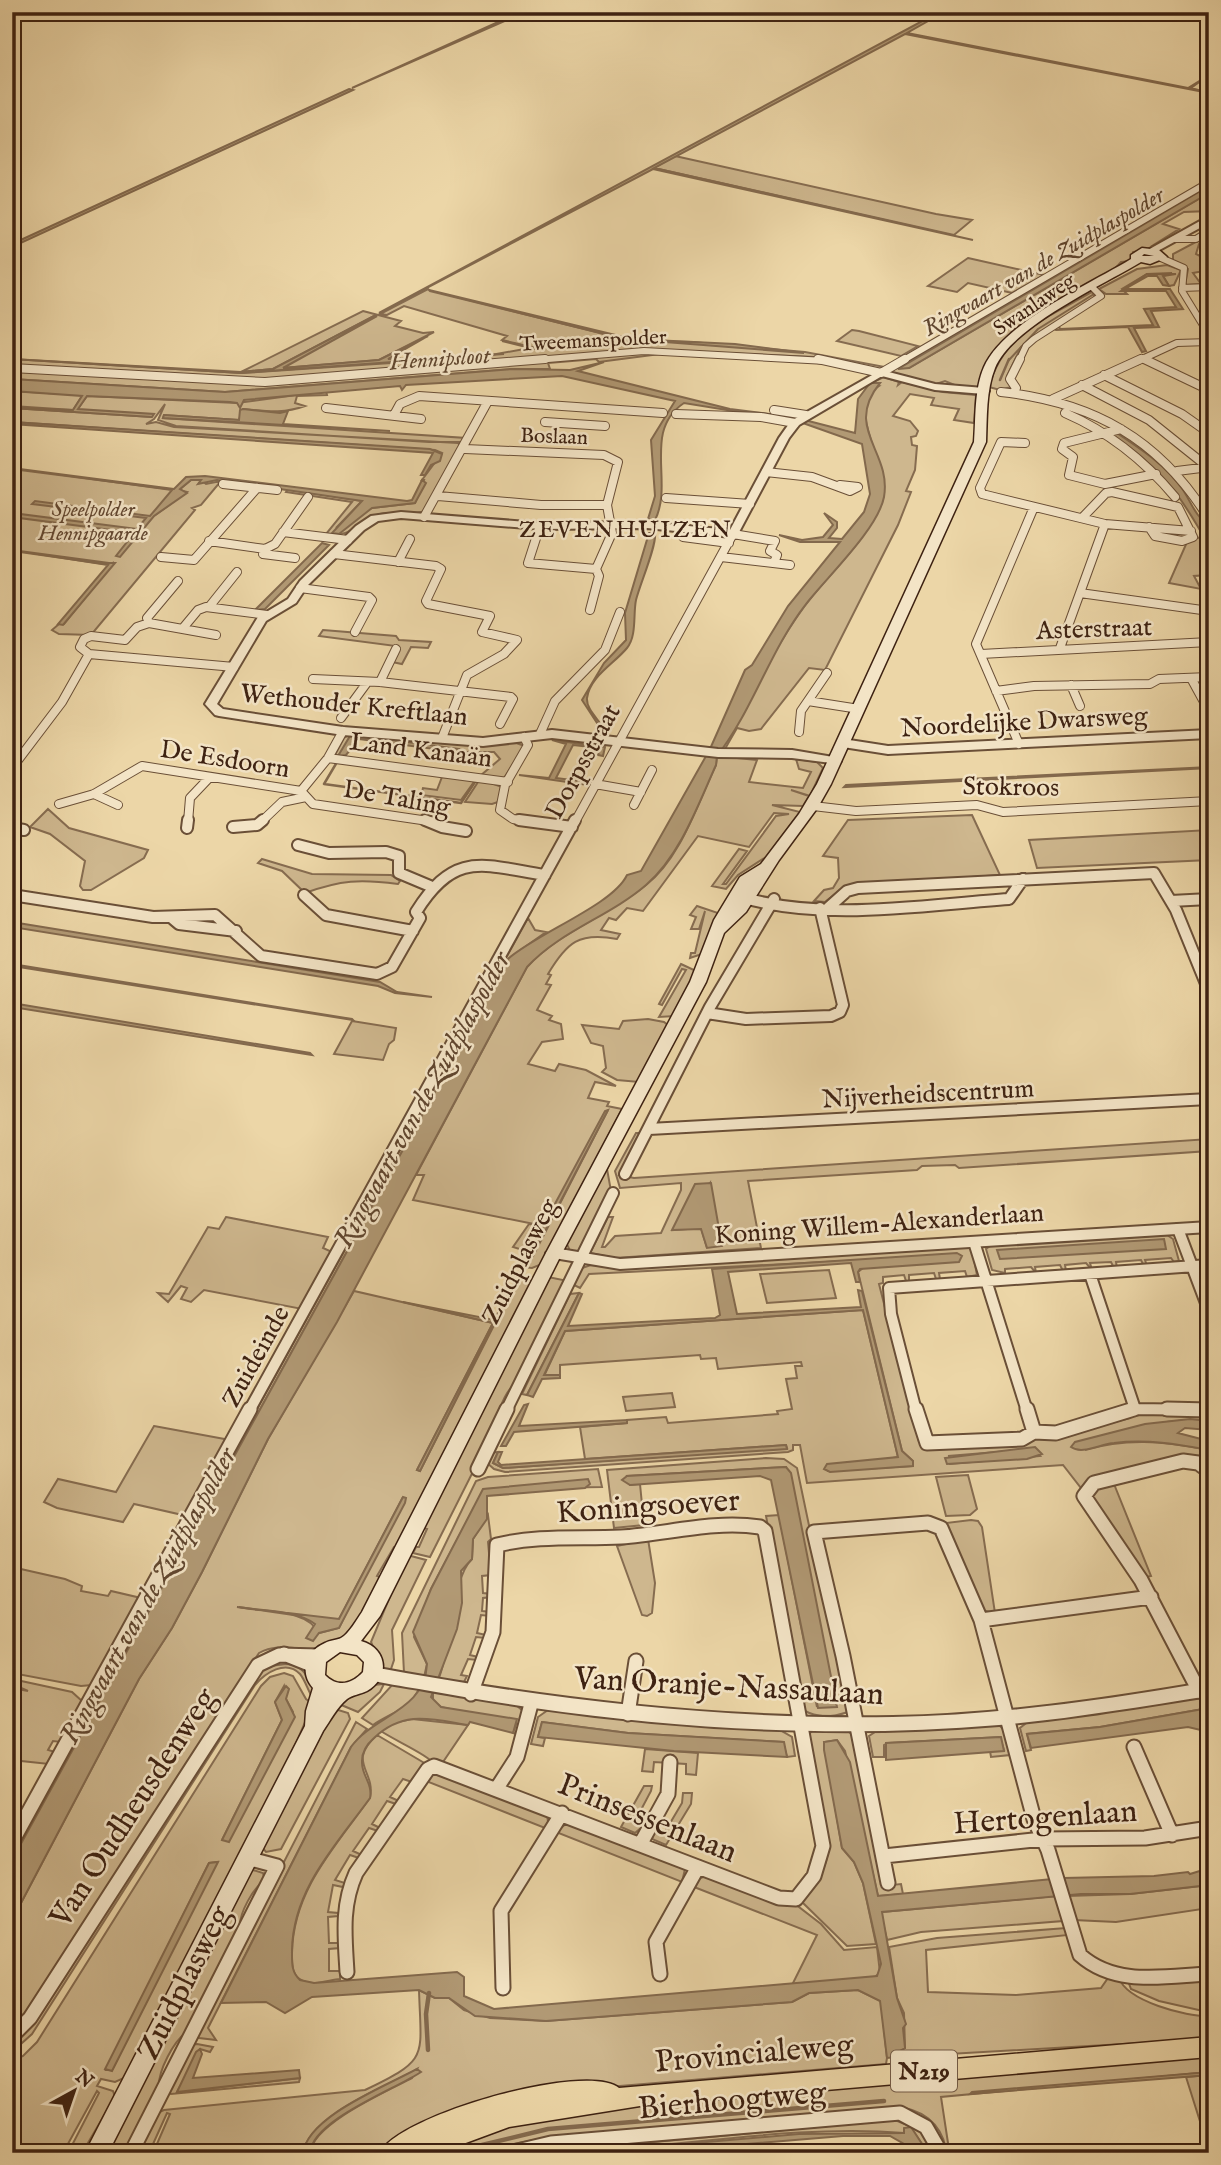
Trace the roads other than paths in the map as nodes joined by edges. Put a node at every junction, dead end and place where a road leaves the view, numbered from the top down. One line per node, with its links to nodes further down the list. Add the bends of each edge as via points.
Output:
1 (1209, 182): 15 (street)
2 (1209, 219): 4 (street)
3 (1209, 231): 4 (street, via 1196,239)
4 (1175, 239): 5 (street)
5 (1158, 253): 7 (main road, Swanlaweg); 8 (street, via 1185,270)
6 (1209, 287): 8 (street)
7 (1093, 288): 19 (main road, Swanlaweg, via 1007,342 991,364); 21 (street, Swanlaweg, via 1101,296 1026,346 1010,379)
8 (1182, 288): 10 (street)
9 (1209, 314): 10 (street)
10 (1197, 315): 11 (street)
11 (1209, 335)
12 (1209, 342): 13 (street, via 1177,343)
13 (1142, 358): 16 (street); 18 (street)
14 (12, 368): 15 (street, Tweemanspolder, via 265,382 644,351 818,359)
15 (881, 373): 19 (street, via 935,387); 32 (street)
16 (1104, 375): 17 (street); 37 (street, via 1182,414)
17 (1082, 385): 22 (street); 41 (street, via 1153,421)
18 (1209, 390)
19 (984, 391): 47 (main road, Swanlaweg, via 980,442)
20 (1001, 392): 21 (street)
21 (1014, 393): 22 (street)
22 (1053, 399): 36 (street)
23 (488, 401): 25 (street); 30 (street, via 415,397 400,404); 40 (street)
24 (326, 408): 30 (street)
25 (589, 408): 27 (street); 34 (street)
26 (774, 410): 32 (street)
27 (663, 413)
28 (1065, 413): 38 (street)
29 (676, 414): 32 (street)
30 (394, 415): 31 (street)
31 (421, 419)
32 (801, 419): 43 (street, Dorpsstraat)
33 (545, 422): 34 (street)
34 (582, 424): 35 (street)
35 (605, 426)
36 (1121, 429): 38 (street); 42 (street)
37 (1209, 433)
38 (1104, 434): 44 (street); 44 (street, via 1064,443 1062,449 1073,457 1071,477 1105,484)
39 (1026, 443): 49 (street, via 1000,442)
40 (465, 449): 51 (street); 56 (street, Boslaan, via 610,457 618,462)
41 (1208, 467): 42 (street)
42 (1177, 471): 60 (street)
43 (766, 472): 46 (street); 55 (street, Dorpsstraat)
44 (1156, 474): 53 (street)
45 (223, 484): 48 (street)
46 (840, 485)
47 (961, 485): 49 (street); 110 (main road, Zuidplasweg)
48 (257, 488): 50 (street); 68 (street)
49 (980, 488): 57 (street, via 982,494)
50 (277, 491)
51 (438, 496): 56 (street, via 541,505); 58 (street)
52 (308, 497): 64 (street)
53 (1175, 497)
54 (666, 498): 55 (street)
55 (750, 504): 67 (street, Dorpsstraat)
56 (607, 505): 63 (street, Boslaan)
57 (1034, 507): 59 (street); 96 (street, via 976,644)
58 (424, 517): 62 (street); 69 (street, via 375,518)
59 (1082, 518): 61 (street); 61 (street, via 1112,492 1178,507 1191,531)
60 (1209, 519)
61 (1105, 524): 82 (street)
62 (540, 526): 63 (street); 78 (street, via 528,563)
63 (612, 529): 67 (street, via 647,525); 78 (street)
64 (283, 531): 69 (street); 70 (street, via 275,544)
65 (683, 537): 67 (street)
66 (410, 539): 75 (street)
67 (731, 539): 73 (street, Dorpsstraat); 76 (street, via 775,541 771,551 777,555)
68 (209, 541): 70 (street); 72 (street, via 194,560)
69 (348, 541): 71 (street)
70 (265, 548): 74 (street, via 263,554)
71 (334, 554): 75 (street); 81 (street)
72 (162, 556)
73 (721, 557): 76 (street); 118 (street, Dorpsstraat)
74 (295, 558)
75 (398, 562): 105 (street, via 441,569 428,604 490,615 482,632 516,640 504,654 467,676)
76 (775, 563): 77 (street)
77 (790, 565)
78 (596, 569): 84 (street, via 599,576)
79 (237, 572): 83 (street)
80 (178, 581): 88 (street, via 147,618)
81 (300, 588): 87 (street, via 289,603); 90 (street, via 369,597 372,600)
82 (1080, 593): 85 (street); 93 (street)
83 (209, 607): 87 (street); 89 (street, via 198,610)
84 (590, 610)
85 (1209, 611)
86 (620, 612): 114 (street, via 604,651 560,694)
87 (267, 615): 97 (street)
88 (149, 623): 89 (street); 95 (street, via 137,627 125,640 84,639 80,647)
89 (183, 628): 91 (street)
90 (355, 632)
91 (216, 635)
92 (1209, 642): 93 (street, Asterstraat)
93 (1059, 648): 96 (street, Asterstraat)
94 (396, 649): 102 (street)
95 (89, 654): 97 (street); 123 (street, via 62,702)
96 (981, 654): 106 (street)
97 (234, 667): 112 (street, Wethouder Kreftlaan, via 211,701 211,707 219,712)
98 (827, 673): 108 (street)
99 (1209, 677): 100 (street)
100 (1191, 678): 104 (street, via 1159,679 1150,684); 107 (street)
101 (313, 679): 103 (street)
102 (380, 682): 103 (street); 105 (street)
103 (366, 684): 112 (street, via 355,704 347,708)
104 (1071, 685): 106 (street); 109 (street)
105 (461, 691): 111 (street, via 511,697); 117 (street)
106 (996, 691): 120 (street)
107 (1203, 700)
108 (807, 701): 110 (street); 113 (street)
109 (1080, 706)
110 (859, 709): 119 (main road, Zuidplasweg)
111 (500, 724)
112 (342, 725): 117 (street, Wethouder Kreftlaan); 121 (street)
113 (799, 732)
114 (540, 734): 116 (street, Wethouder Kreftlaan); 118 (street, Wethouder Kreftlaan)
115 (1209, 734): 120 (street, Noordelijke Dwarsweg)
116 (524, 737): 117 (street, Wethouder Kreftlaan, via 483,742); 126 (street, via 528,745)
117 (442, 738)
118 (619, 742): 122 (street); 127 (street, Dorpsstraat)
119 (843, 743): 120 (street, Noordelijke Dwarsweg, via 884,750); 122 (main road, Zuidplasweg)
120 (1018, 744)
121 (328, 758): 126 (street, Land Kanaän); 130 (street)
122 (835, 761): 136 (main road, Zuidplasweg)
123 (12, 768)
124 (652, 770): 128 (street)
125 (209, 778): 129 (street, De Esdoorn, via 142,766); 130 (street, De Esdoorn); 140 (street, via 190,798)
126 (508, 782): 138 (street, via 499,804 503,814)
127 (595, 784): 128 (street); 138 (street, Dorpsstraat)
128 (641, 792): 135 (street)
129 (94, 794): 132 (street); 133 (street)
130 (304, 794): 134 (street, De Esdoorn); 137 (street, via 282,802 257,825)
131 (1209, 802): 136 (street, Stokroos, via 1011,812 977,805 856,811)
132 (59, 804)
133 (118, 805)
134 (321, 805): 142 (street, De Taling, via 434,821)
135 (634, 805)
136 (813, 806): 149 (main road, Zuidplasweg, via 767,867 751,875)
137 (233, 827)
138 (572, 827): 144 (street, Dorpsstraat)
139 (12, 828): 141 (street)
140 (187, 828)
141 (23, 830)
142 (466, 831)
143 (298, 845): 146 (street, via 329,853 399,856 399,873)
144 (545, 875): 146 (street, via 471,864); 156 (street, Dorpsstraat)
145 (1023, 879): 151 (street, via 1145,872 1160,878); 153 (street, via 852,889); 153 (street, via 1009,899)
146 (430, 886): 154 (street, via 415,912 420,918)
147 (12, 895): 154 (street, via 236,931 261,956 374,974 391,969)
148 (304, 895): 154 (street, via 326,915)
149 (743, 896): 152 (street); 165 (main road, Zuidplasweg, via 732,920 718,932 698,982)
150 (1209, 899): 151 (street)
151 (1171, 901): 155 (street)
152 (773, 902): 153 (street); 157 (street)
153 (819, 908): 157 (street, via 843,1005 840,1012 746,1019)
154 (413, 931)
155 (1209, 991)
156 (477, 1001): 198 (street, Zuideinde)
157 (707, 1013): 159 (street)
158 (1209, 1099): 159 (street, Nijverheidscentrum)
159 (649, 1129): 160 (street)
160 (625, 1174)
161 (613, 1193): 166 (street, Zuidplasweg)
162 (1209, 1227): 163 (street, Koning Willem-Alexanderlaan)
163 (1178, 1229): 164 (street, Koning Willem-Alexanderlaan); 168 (street)
164 (974, 1242): 166 (street, Koning Willem-Alexanderlaan, via 620,1264); 170 (street)
165 (554, 1253): 166 (street, Koning Willem-Alexanderlaan); 179 (main road, Zuidplasweg)
166 (581, 1259): 176 (street, Zuidplasweg)
167 (1209, 1265): 168 (street)
168 (1192, 1266): 169 (street); 171 (street)
169 (1090, 1274): 170 (street); 172 (street)
170 (985, 1279): 174 (street); 174 (street, via 889,1288 891,1314 926,1444 1023,1439)
171 (1209, 1311)
172 (1135, 1409): 173 (street); 174 (street, via 1056,1433)
173 (1209, 1410)
174 (1034, 1432)
175 (1203, 1467): 177 (street, via 1183,1461 1094,1483 1084,1496)
176 (478, 1469)
177 (1151, 1597): 178 (street); 184 (street)
178 (981, 1620): 188 (street); 190 (street, via 941,1528 935,1524 814,1532)
179 (355, 1647): 180 (main road, via 332,1648); 182 (main road, via 374,1660)
180 (317, 1661): 183 (main road, via 316,1678); 209 (street, Van Oudheusdenweg, via 284,1654 264,1660 245,1681 30,2018)
181 (636, 1661): 187 (street)
182 (373, 1674): 183 (main road, via 361,1686); 185 (street, Van Oranje-Nassaulaan)
183 (333, 1689): 201 (main road, Zuidplasweg)
184 (1204, 1690): 188 (street, Van Oranje-Nassaulaan)
185 (471, 1694): 186 (street, Van Oranje-Nassaulaan); 189 (street, Koningsoever, via 493,1632 497,1545 757,1525 765,1531)
186 (531, 1704): 187 (street, Van Oranje-Nassaulaan); 193 (street, via 519,1752)
187 (628, 1714): 189 (street, Van Oranje-Nassaulaan)
188 (1006, 1718): 190 (street, Van Oranje-Nassaulaan); 197 (street)
189 (801, 1725): 190 (street, Van Oranje-Nassaulaan); 204 (street, Koningsoever, via 821,1860 804,1892 796,1899)
190 (856, 1725): 200 (street)
191 (1134, 1747): 196 (street)
192 (670, 1762): 199 (street, via 668,1794)
193 (497, 1788): 194 (street, Prinsessenlaan); 205 (street, Prinsessenlaan, via 434,1766 428,1769 351,1881 344,1909)
194 (562, 1813): 199 (street, Prinsessenlaan); 208 (street, via 501,1911)
195 (1209, 1828): 196 (street, Hertogenlaan)
196 (1172, 1835): 197 (street, Hertogenlaan)
197 (1043, 1839): 200 (street, Hertogenlaan); 207 (street, via 1080,1955 1098,1971)
198 (12, 1842)
199 (641, 1843): 202 (street, Prinsessenlaan)
200 (884, 1856): 203 (street)
201 (247, 1858): 212 (main road, Zuidplasweg); 213 (street, Zuidplasweg, via 276,1866)
202 (698, 1867): 204 (street, Prinsessenlaan); 206 (street, via 656,1941)
203 (888, 1883)
204 (779, 1898)
205 (347, 1972)
206 (660, 1974)
207 (1209, 1974)
208 (503, 1988)
209 (12, 2036)
210 (1209, 2047): 211 (main road, Provincialeweg / N219)
211 (640, 2095): 214 (main road, Provincialeweg / N219, via 555,2094 506,2104 448,2122); 215 (main road, Provincialeweg / N219, via 508,2116 454,2136)
212 (96, 2149)
213 (131, 2153)
214 (393, 2153)
215 (426, 2153)
216 (509, 2153): 217 (street, Bierhoogtweg, via 551,2143 900,2113 925,2123)
217 (941, 2153)

